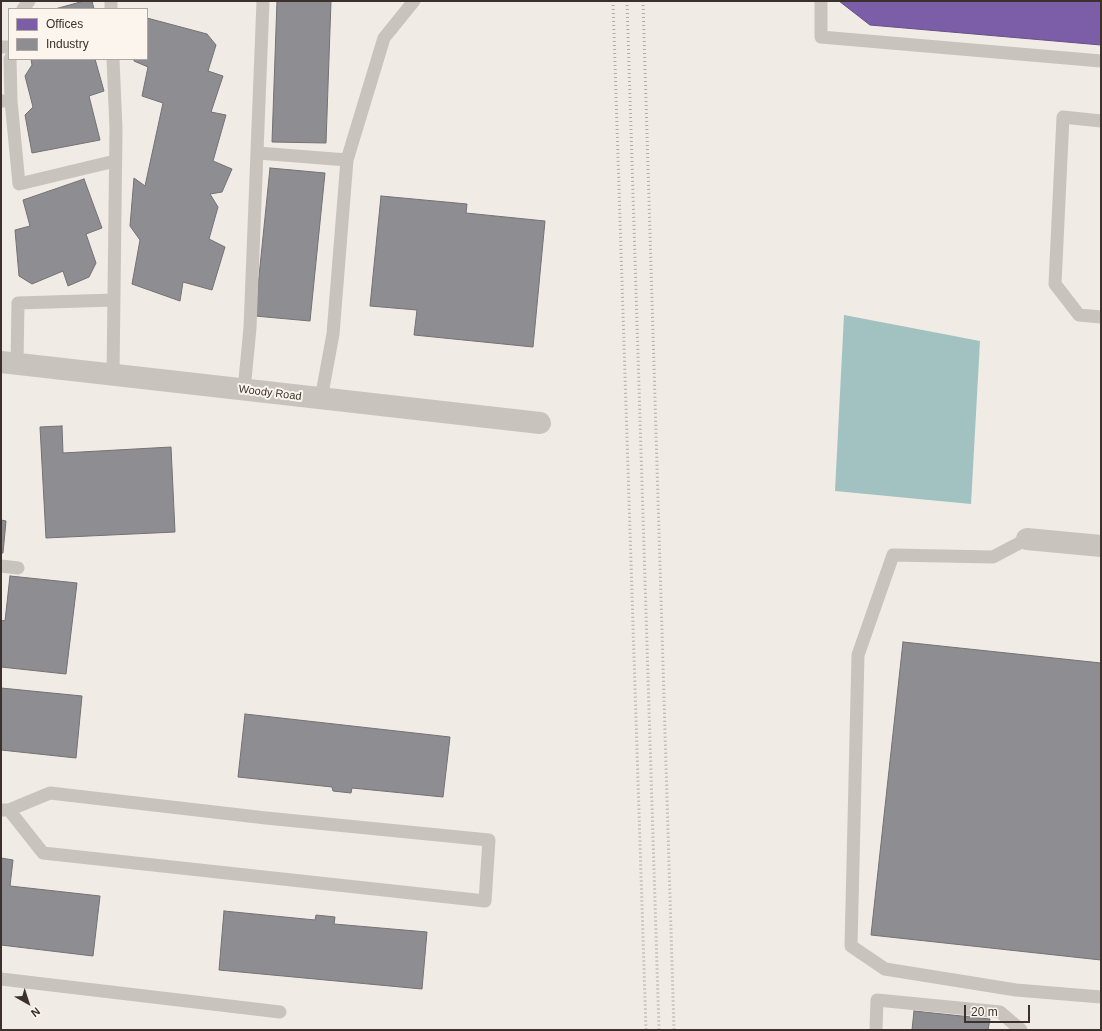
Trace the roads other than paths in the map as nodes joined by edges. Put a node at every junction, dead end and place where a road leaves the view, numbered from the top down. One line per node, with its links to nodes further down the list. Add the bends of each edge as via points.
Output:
1 (263, 1): 9 (lane)
2 (414, 1): 10 (lane, via 384,38)
3 (821, 1): 6 (lane, via 821,37)
4 (10, 60): 7 (lane)
5 (113, 60): 11 (lane)
6 (1101, 61)
7 (6, 101): 11 (lane, via 19,184)
8 (1101, 121): 13 (lane, via 1064,117 1055,284 1079,315)
9 (258, 153): 10 (lane); 16 (lane, via 250,328)
10 (348, 160): 17 (lane, via 332,334)
11 (115, 161): 12 (lane)
12 (114, 300): 14 (lane, via 18,303); 15 (lane)
13 (1101, 317)
14 (9, 363): 15 (street, Woody Road)
15 (113, 375): 16 (street, Woody Road)
16 (244, 390): 17 (street, Woody Road)
17 (321, 399): 18 (street, Woody Road)
18 (540, 423)
19 (1027, 539): 20 (street); 25 (lane, via 993,556 893,554 858,655 851,946 885,969 1016,990)
20 (1101, 546)
21 (1, 566): 22 (lane)
22 (18, 568)
23 (5, 810): 23 (lane, via 50,793 489,840 485,900 43,852)
24 (1, 979): 26 (lane)
25 (1101, 997)
26 (280, 1012)
27 (876, 1030): 28 (lane, via 877,1000 1000,1012)
28 (1022, 1030)

